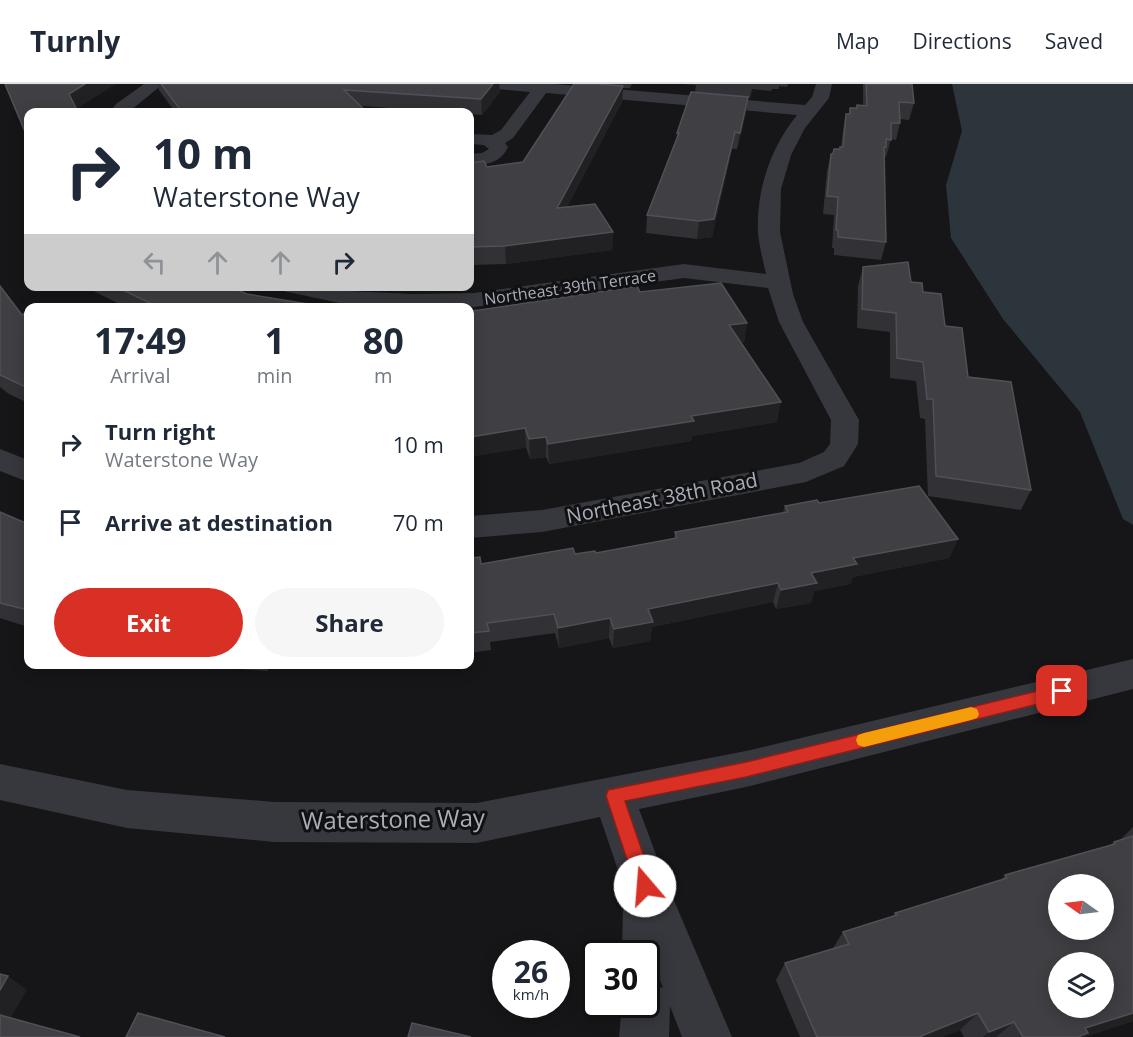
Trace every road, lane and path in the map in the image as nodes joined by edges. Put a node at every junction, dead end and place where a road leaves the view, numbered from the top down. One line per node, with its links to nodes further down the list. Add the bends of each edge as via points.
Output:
1 (154, 84): 5 (street)
2 (496, 84): 4 (street)
3 (824, 84): 6 (street)
4 (541, 88): 6 (street); 8 (street, via 507,135)
5 (122, 108)
6 (810, 111): 10 (street, via 782,155 771,189 769,232)
7 (474, 140): 8 (street)
8 (494, 142): 9 (street, via 499,147 495,154)
9 (474, 160)
10 (778, 282): 11 (street, Northeast 39th Terrace, via 684,272 474,300 348,298); 14 (street, Northeast 38th Road, via 791,322 845,420 844,444 834,459 806,471 542,521)
11 (315, 291)
12 (0, 459): 13 (street)
13 (24, 470)
14 (474, 527)
15 (1133, 674): 17 (street, Waterstone Way, via 746,769)
16 (0, 782): 17 (street, Waterstone Way, via 127,809 274,822 477,823)
17 (614, 796): 18 (street)
18 (645, 886): 19 (street); 22 (street)
19 (645, 940)
20 (645, 1018): 21 (street)
21 (644, 1037)
22 (707, 1037)

